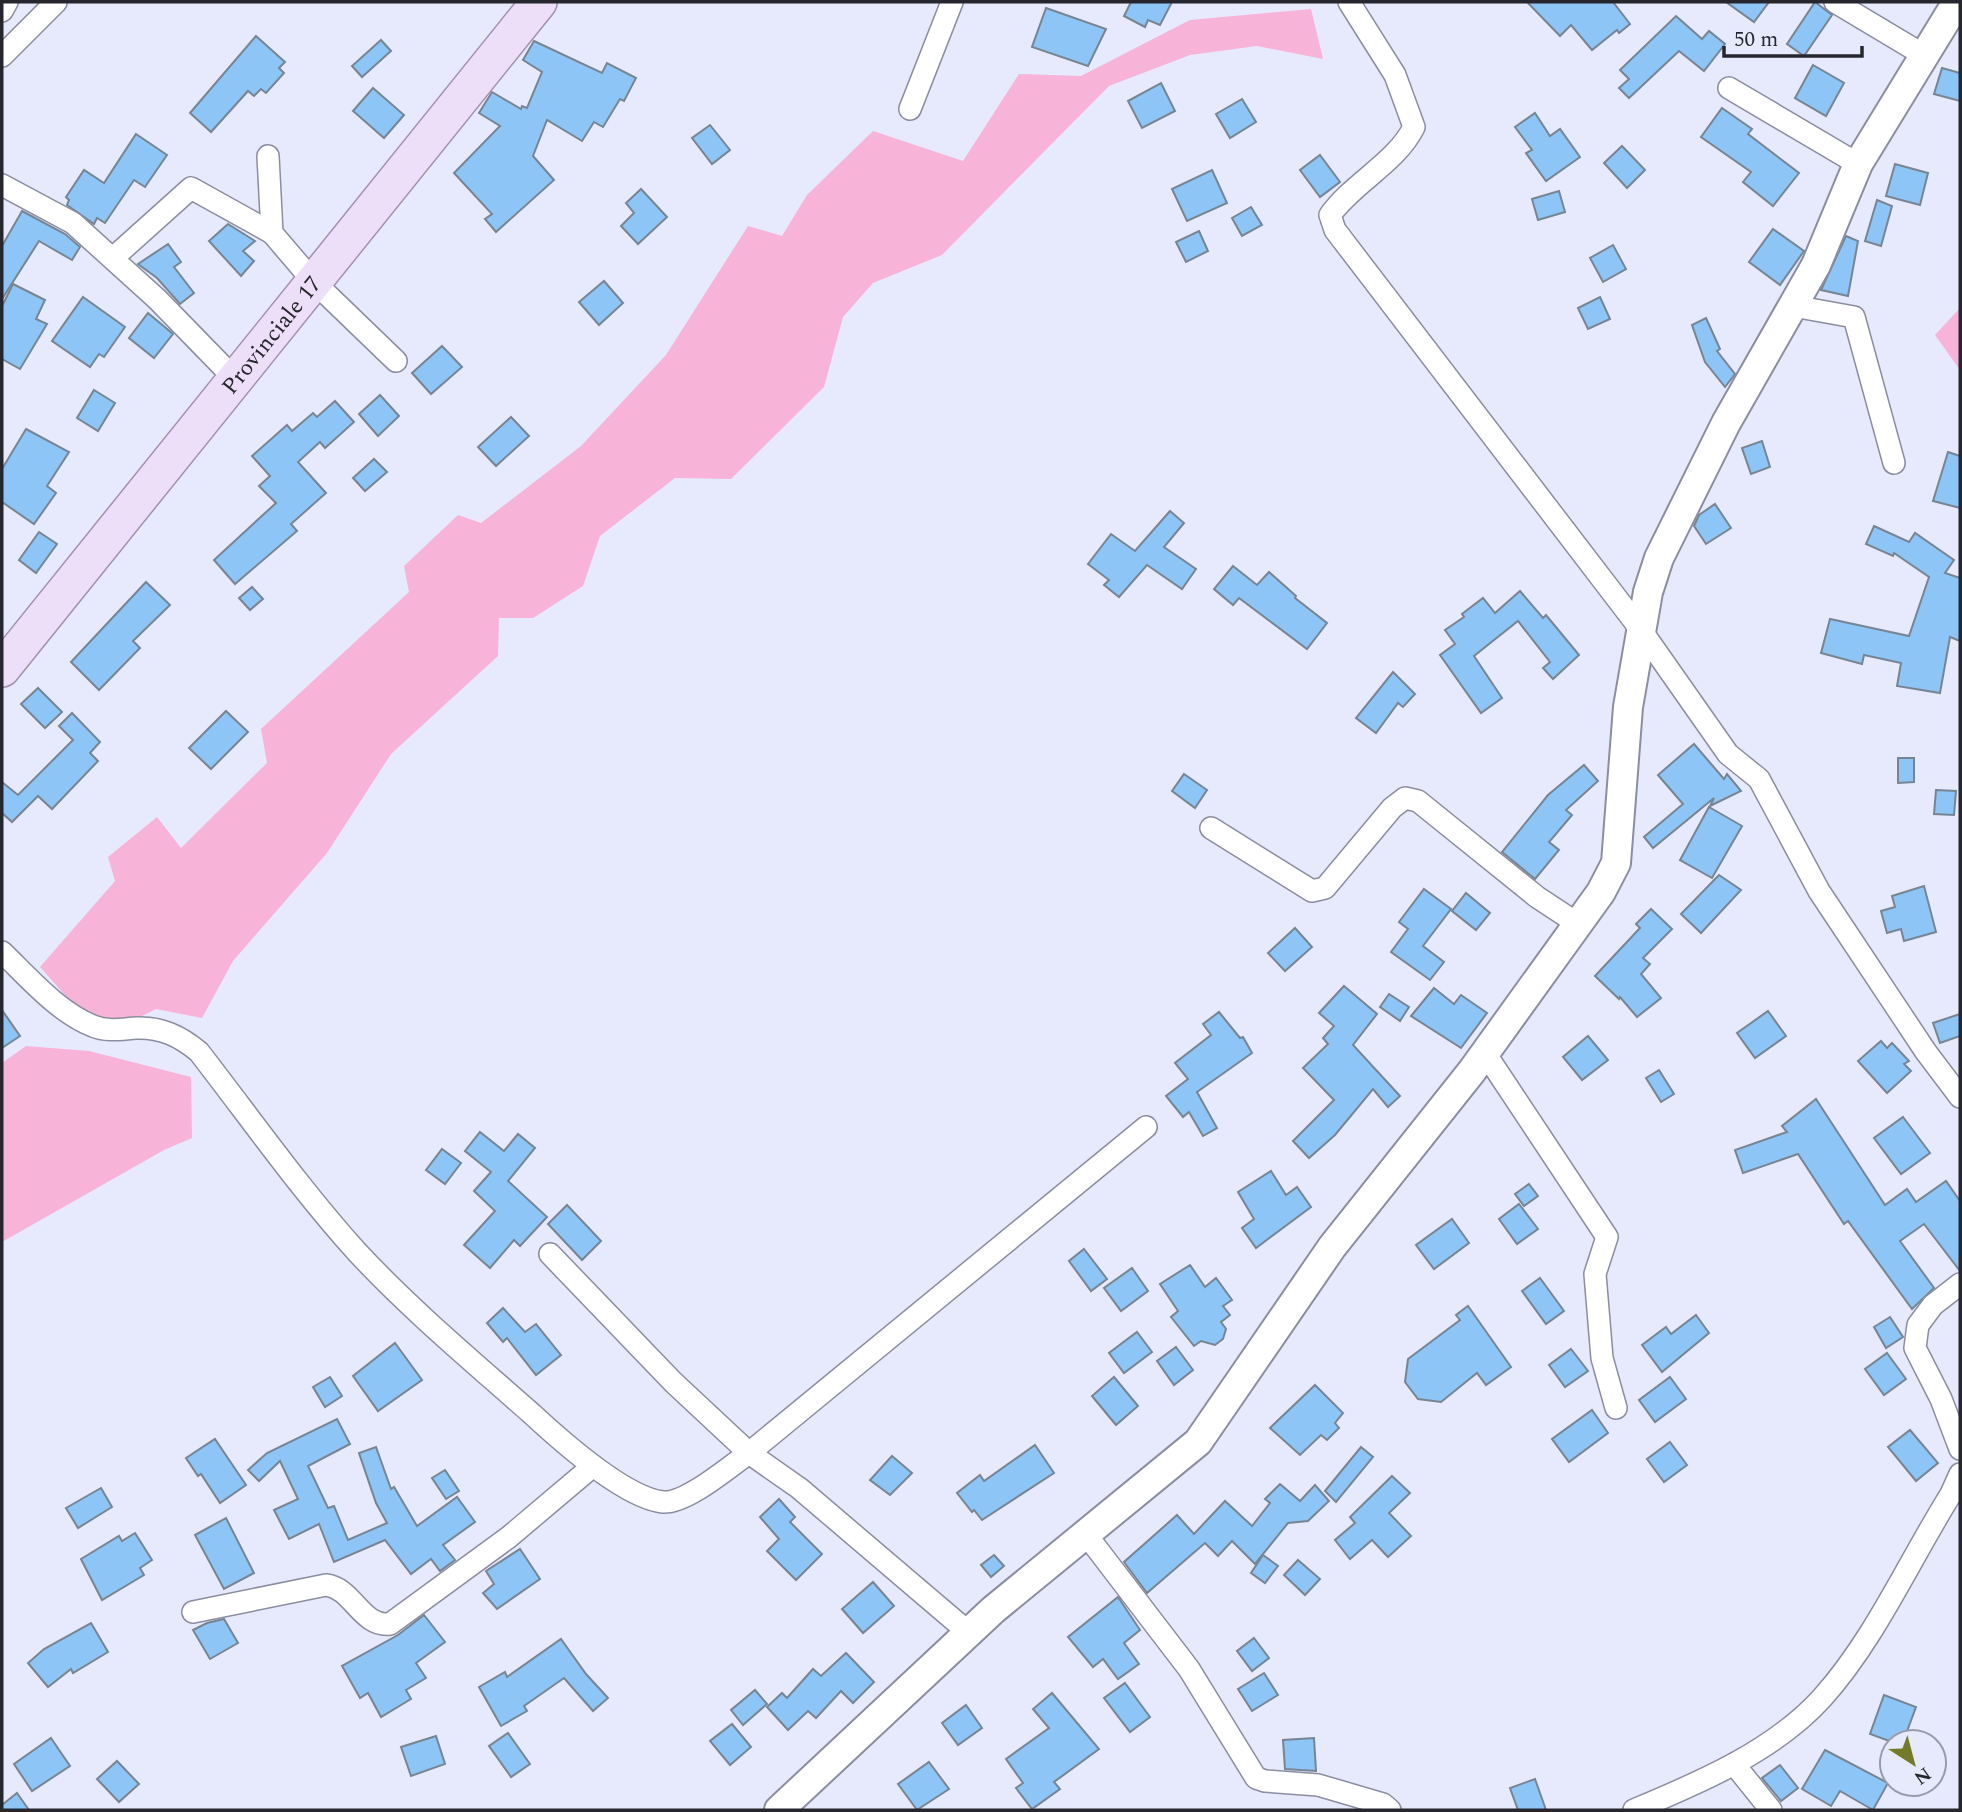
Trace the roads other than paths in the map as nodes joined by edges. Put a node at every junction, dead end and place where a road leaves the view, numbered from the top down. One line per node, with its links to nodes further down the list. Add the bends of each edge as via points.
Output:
1 (7, 2): 8 (street)
2 (56, 2): 10 (street)
3 (952, 2): 12 (street)
4 (1349, 2): 23 (street, via 1395,75 1414,127 1405,144 1342,199 1330,215 1335,230)
5 (1835, 2): 9 (street)
6 (1957, 2): 9 (street)
7 (531, 4): 18 (main road, Provinciale 17)
8 (2, 11)
9 (1922, 54): 14 (street)
10 (2, 56)
11 (1729, 88): 14 (street)
12 (910, 109)
13 (268, 156): 16 (street)
14 (1858, 164): 19 (street, via 1816,265)
15 (2, 186): 17 (street, via 74,223)
16 (272, 233): 17 (street, via 191,188); 18 (street)
17 (113, 258): 21 (street)
18 (313, 281): 20 (street); 21 (main road, Provinciale 17)
19 (1793, 306): 22 (street, via 1854,317); 23 (street, via 1726,423 1659,558)
20 (396, 361)
21 (234, 378): 24 (main road, Provinciale 17)
22 (1894, 463)
23 (1641, 630): 26 (street, via 1627,718 1616,863); 29 (street, via 1728,754 1759,779 1819,891)
24 (2, 669)
25 (1211, 828): 26 (street, via 1312,891 1325,888 1392,808 1405,798 1418,801 1537,897)
26 (1578, 924): 28 (street)
27 (2, 952): 36 (street, via 77,1018 95,1027 161,1030 191,1045 356,1251 403,1299)
28 (1485, 1053): 33 (street, via 1607,1237 1595,1274 1602,1358); 38 (street, via 1332,1247 1198,1442)
29 (1960, 1097)
30 (1146, 1127): 35 (street)
31 (550, 1254): 35 (street, via 673,1382)
32 (1960, 1283): 34 (street, via 1933,1305 1918,1325 1914,1348)
33 (1616, 1408)
34 (1960, 1449)
35 (749, 1453): 36 (street, via 690,1493 664,1503); 40 (street, via 799,1488)
36 (593, 1466): 39 (street, via 509,1537 390,1624 371,1620 333,1586 326,1585)
37 (1960, 1474): 41 (street, via 1845,1670 1787,1729)
38 (1085, 1534): 40 (street); 43 (street, via 1189,1669 1256,1777 1265,1782 1318,1785)
39 (193, 1612)
40 (968, 1632): 42 (street)
41 (1734, 1764): 44 (street); 45 (street)
42 (779, 1810)
43 (1390, 1810)
44 (1634, 1810)
45 (1771, 1810)

